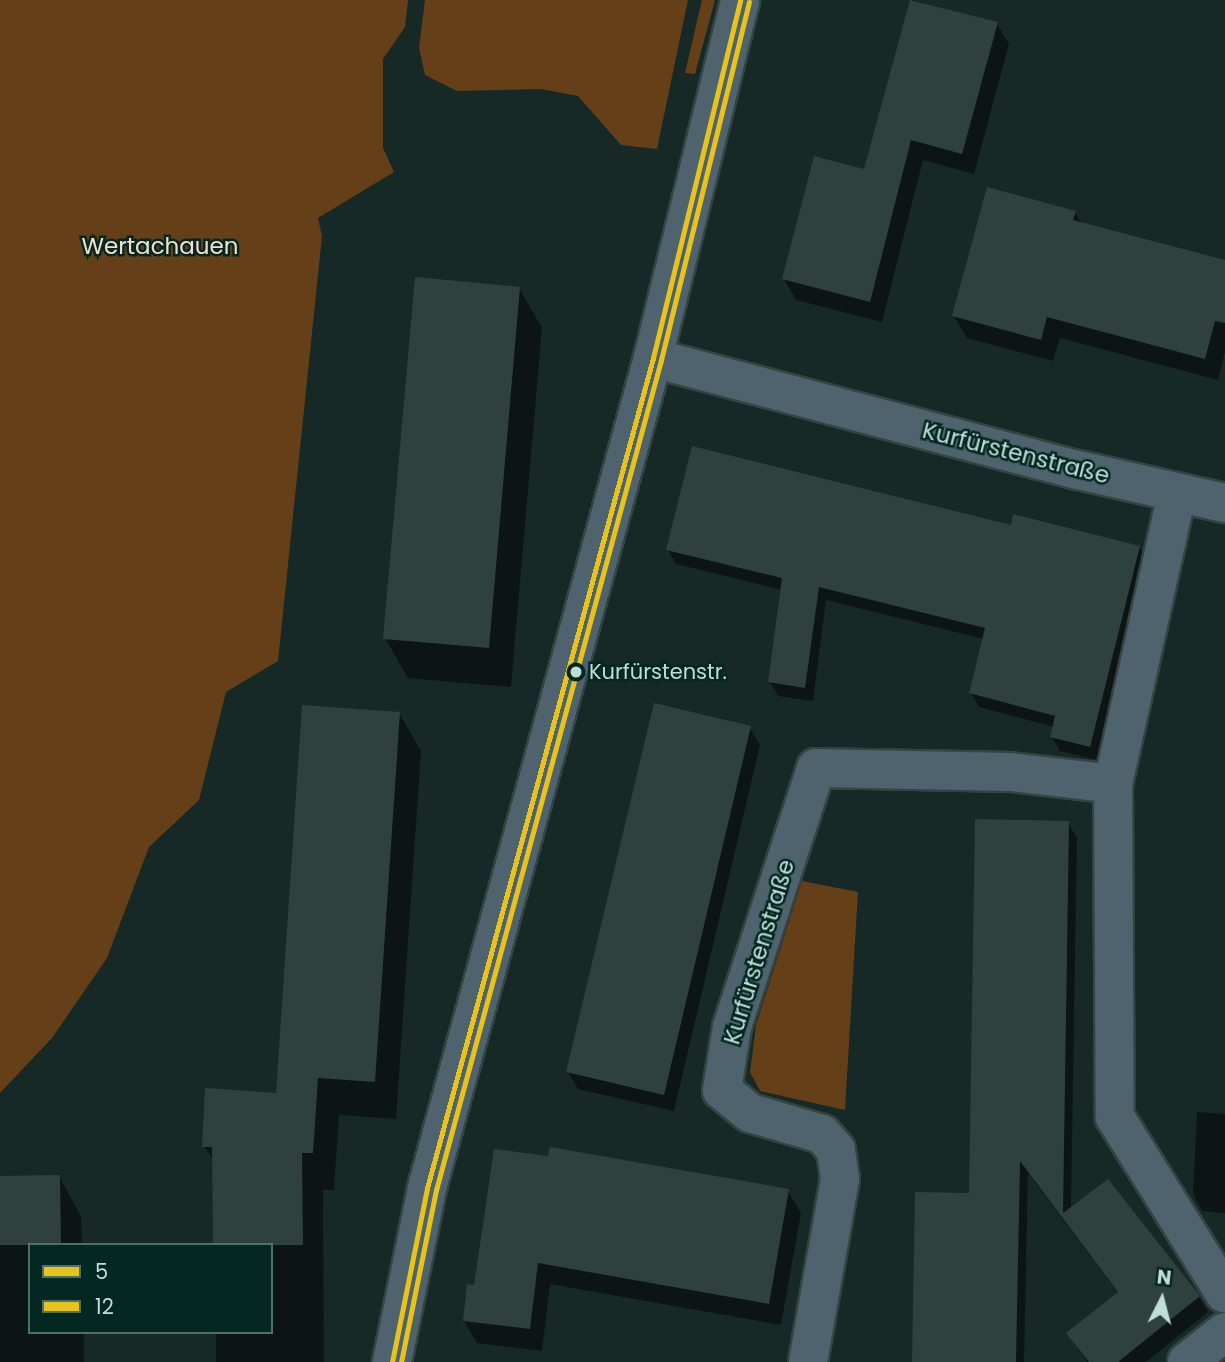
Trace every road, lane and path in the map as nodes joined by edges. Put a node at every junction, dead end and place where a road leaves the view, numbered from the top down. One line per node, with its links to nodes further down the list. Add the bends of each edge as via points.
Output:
1 (740, 0): 2 (street)
2 (653, 358): 3 (street, Kurfürstenstraße); 8 (street, via 427,1188)
3 (1177, 493): 4 (street, Kurfürstenstraße); 5 (street)
4 (1225, 503)
5 (1113, 784): 6 (street, via 1115,1117); 9 (street, Kurfürstenstraße, via 1010,772 816,768 732,1027 722,1090 750,1113 822,1134 836,1150 841,1179)
6 (1225, 1294)
7 (1225, 1332): 10 (street)
8 (392, 1362)
9 (808, 1362)
10 (1187, 1362)

